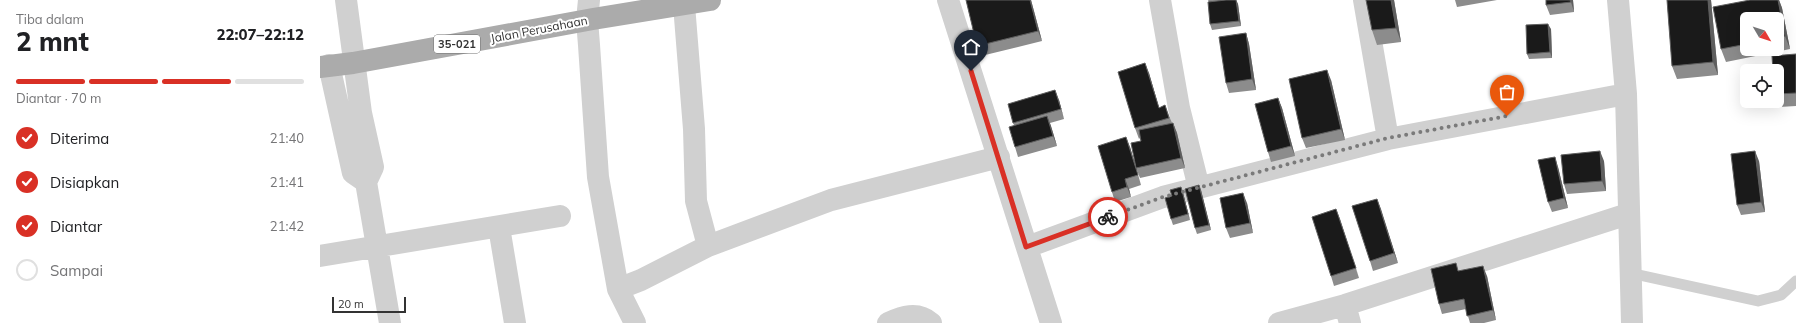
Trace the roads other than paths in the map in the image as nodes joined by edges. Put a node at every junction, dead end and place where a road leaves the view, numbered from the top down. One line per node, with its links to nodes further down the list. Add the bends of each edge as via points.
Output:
1 (346, 0): 9 (street)
2 (710, 0): 7 (main road, Jalan Perusahaan / 35-021)
3 (948, 0): 13 (street)
4 (1160, 0): 15 (street, via 1179,108)
5 (1364, 0): 12 (street)
6 (1618, 0): 11 (street)
7 (684, 5): 8 (main road, Jalan Perusahaan / 35-021); 19 (street, via 694,129 696,201)
8 (593, 14): 9 (main road, Jalan Perusahaan / 35-021); 25 (street, via 598,178)
9 (353, 63): 10 (main road, Jalan Perusahaan / 35-021); 14 (street, via 373,167)
10 (324, 66): 14 (street, via 353,173)
11 (1626, 94): 12 (street); 16 (street)
12 (1388, 138): 15 (street)
13 (999, 156): 19 (street, via 831,200); 21 (street)
14 (366, 182): 20 (street)
15 (1200, 188): 21 (street, via 1163,197)
16 (1628, 214): 23 (street); 26 (street)
17 (560, 216): 18 (street)
18 (499, 227): 20 (street); 28 (street)
19 (708, 246): 25 (street)
20 (377, 247): 22 (street); 27 (street)
21 (1026, 247): 32 (street)
22 (320, 256)
23 (1630, 273): 24 (lane, via 1758,301 1781,295); 34 (street)
24 (1796, 281)
25 (628, 285): 29 (street)
26 (1348, 314): 33 (street)
27 (390, 323)
28 (515, 323)
29 (634, 323)
30 (888, 323): 31 (street, via 905,316 918,316)
31 (931, 323)
32 (1051, 323)
33 (1279, 323)
34 (1632, 323)

